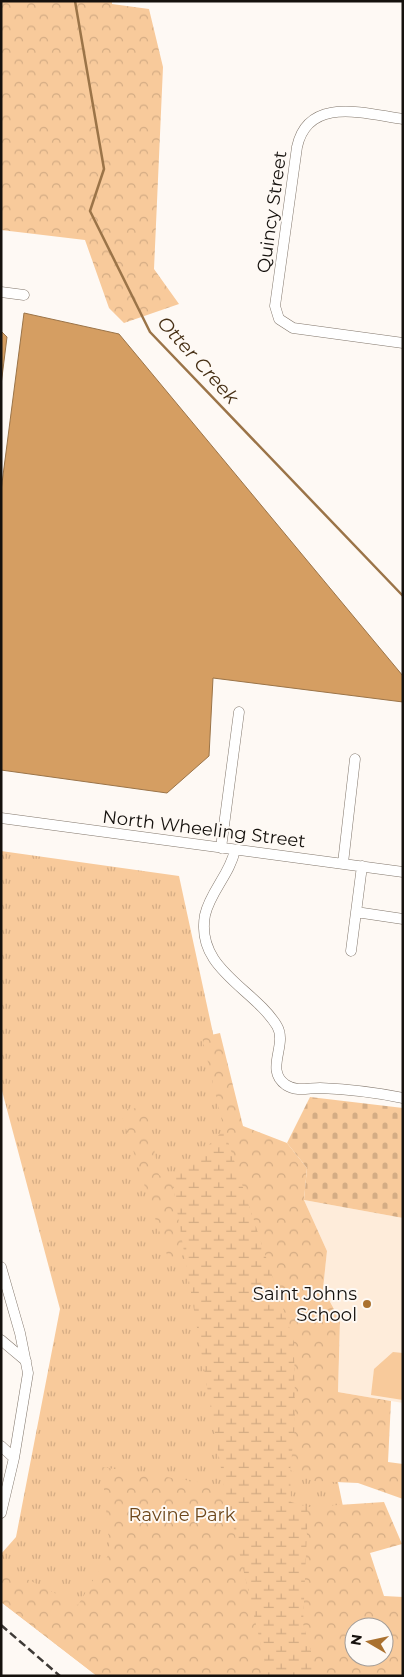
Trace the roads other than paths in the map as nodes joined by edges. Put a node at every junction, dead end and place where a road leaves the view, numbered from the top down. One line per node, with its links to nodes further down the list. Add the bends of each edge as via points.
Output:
1 (403, 119): 4 (street, Quincy Street, via 329,112 315,118 303,131 297,147 276,301 277,316 293,328)
2 (1, 292): 3 (street)
3 (24, 295)
4 (403, 343)
5 (239, 712): 8 (street)
6 (355, 760): 10 (street)
7 (1, 818): 8 (street, North Wheeling Street)
8 (221, 848): 9 (street, North Wheeling Street)
9 (235, 850): 10 (street, North Wheeling Street); 16 (street, via 230,867 211,899 205,916 205,932 210,952 222,971 259,1004 278,1027 281,1044 275,1064 277,1075 297,1089 319,1088)
10 (343, 864): 11 (street, North Wheeling Street)
11 (362, 866): 12 (street, North Wheeling Street); 13 (street)
12 (403, 872)
13 (356, 912): 14 (street); 15 (street)
14 (403, 919)
15 (351, 951)
16 (403, 1098)
17 (1, 1267): 19 (street)
18 (1, 1340): 19 (street)
19 (26, 1361): 21 (street, via 27,1384)
20 (1, 1446): 21 (street)
21 (14, 1458): 22 (street)
22 (1, 1512)

